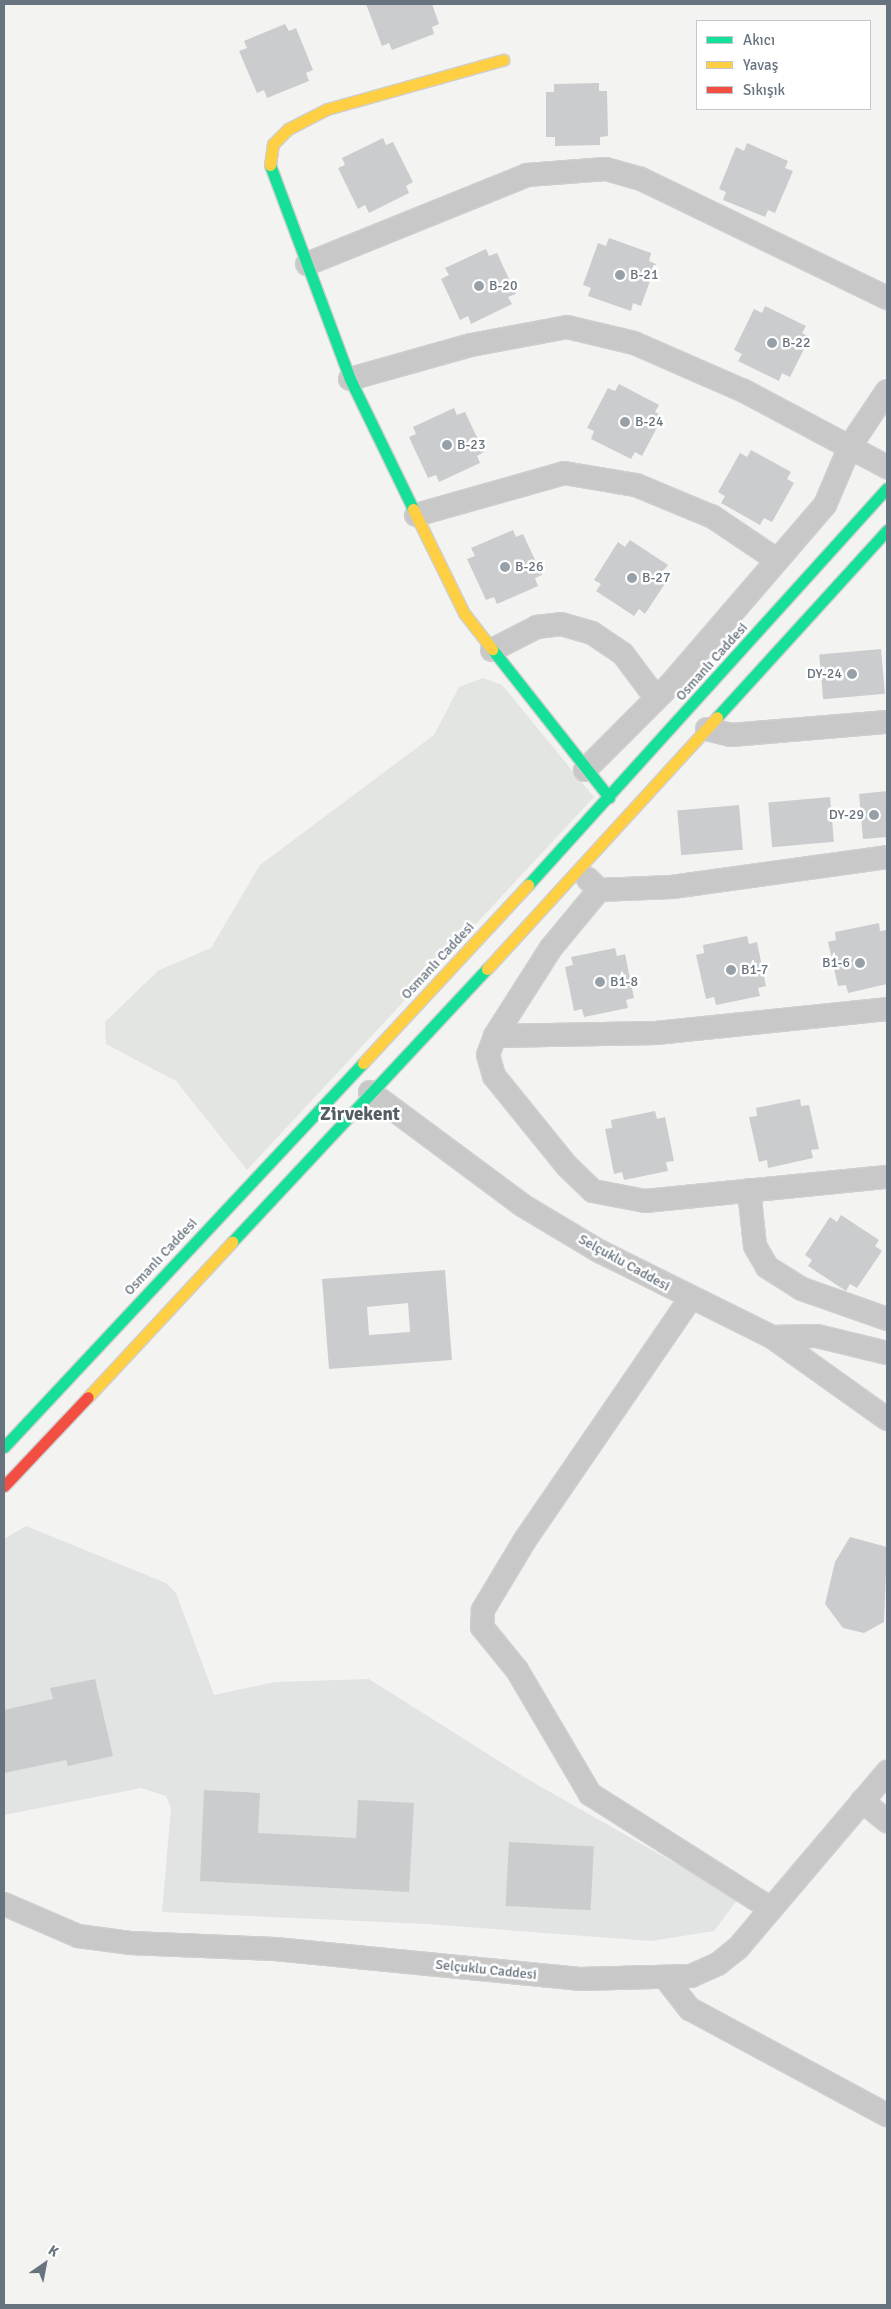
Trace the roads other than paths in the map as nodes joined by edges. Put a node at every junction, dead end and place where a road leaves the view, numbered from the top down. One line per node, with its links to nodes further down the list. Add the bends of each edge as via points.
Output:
1 (503, 60): 2 (street, via 327,108 288,129 273,144 270,164)
2 (307, 264): 3 (street, via 527,175 606,170 641,179); 4 (street)
3 (887, 298)
4 (350, 379): 6 (street, via 471,345 567,327 634,343 744,391); 9 (street)
5 (887, 391): 6 (street)
6 (850, 446): 7 (street); 11 (street, via 825,505)
7 (887, 467)
8 (887, 488): 17 (street, Osmanlı Caddesi)
9 (416, 515): 11 (street, via 564,473 636,485 713,517); 12 (street, via 464,613)
10 (887, 530): 15 (street)
11 (778, 560): 13 (street)
12 (492, 650): 13 (street, via 537,627 561,624 592,633 623,654); 16 (street)
13 (656, 698): 16 (street)
14 (887, 722): 15 (street, via 731,735)
15 (707, 729): 20 (street)
16 (584, 770): 17 (street)
17 (609, 797): 18 (street, Osmanlı Caddesi)
18 (559, 852): 20 (street); 24 (street, Osmanlı Caddesi)
19 (887, 858): 21 (street, via 672,887)
20 (579, 869): 21 (street); 25 (street)
21 (599, 890): 23 (street, via 550,948)
22 (887, 1009): 23 (street, via 656,1033)
23 (495, 1036): 27 (street, via 488,1055 494,1076 567,1166 593,1191 645,1201)
24 (350, 1076): 25 (street); 33 (street, Osmanlı Caddesi)
25 (370, 1092): 28 (street, Selçuklu Caddesi, via 522,1205); 34 (street)
26 (887, 1176): 27 (street)
27 (749, 1190): 29 (street, via 755,1246 767,1267 802,1289)
28 (690, 1299): 30 (street, Selçuklu Caddesi); 39 (street, via 526,1540 483,1610 482,1627 517,1670 590,1794)
29 (887, 1319)
30 (772, 1338): 31 (street, via 818,1336); 32 (street, Selçuklu Caddesi)
31 (887, 1354)
32 (887, 1419)
33 (4, 1447)
34 (4, 1486)
35 (887, 1772): 36 (street, Selçuklu Caddesi)
36 (862, 1801): 37 (street); 39 (street, Selçuklu Caddesi)
37 (887, 1821)
38 (4, 1904): 40 (street, Selçuklu Caddesi, via 78,1936 130,1943 275,1950 580,1979)
39 (770, 1909): 40 (street, Selçuklu Caddesi, via 718,1964 692,1976)
40 (667, 1980): 41 (street, via 690,2009)
41 (887, 2115)

